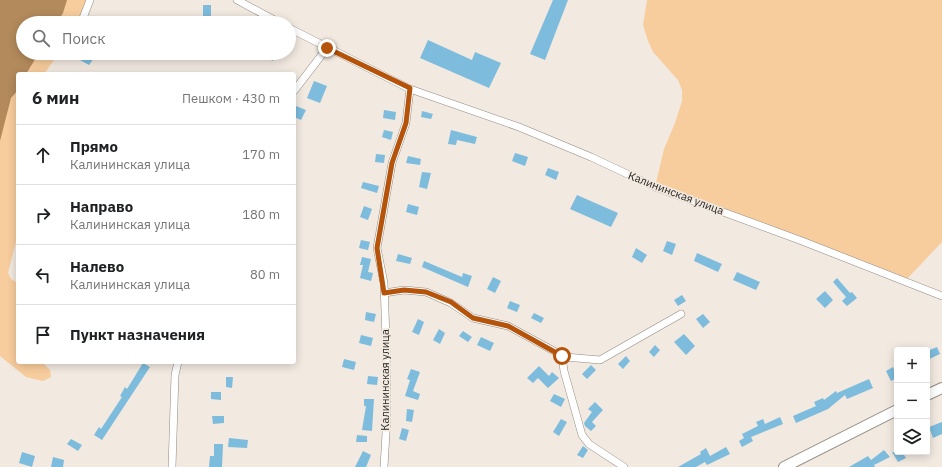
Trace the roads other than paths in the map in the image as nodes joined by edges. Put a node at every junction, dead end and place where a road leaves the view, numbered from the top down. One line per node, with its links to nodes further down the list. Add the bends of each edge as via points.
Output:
1 (90, 0): 3 (street)
2 (237, 0): 4 (street)
3 (84, 16)
4 (267, 16)
5 (296, 32): 6 (street, Калининская улица)
6 (327, 48): 7 (street); 8 (street, Калининская улица)
7 (296, 88)
8 (410, 88): 9 (street, Калининская улица, via 406,123 392,163 377,248); 10 (street, Калининская улица, via 519,127 655,187)
9 (384, 293): 12 (street, via 404,290 426,292 451,302 473,318 508,326); 18 (street, Калининская улица, via 387,416)
10 (942, 296)
11 (681, 314): 12 (street, via 600,360)
12 (562, 356): 19 (street, via 582,435 589,444)
13 (178, 364): 17 (street)
14 (942, 388): 15 (street)
15 (930, 394)
16 (894, 412): 20 (street)
17 (172, 467)
18 (384, 467)
19 (624, 467)
20 (784, 467)

